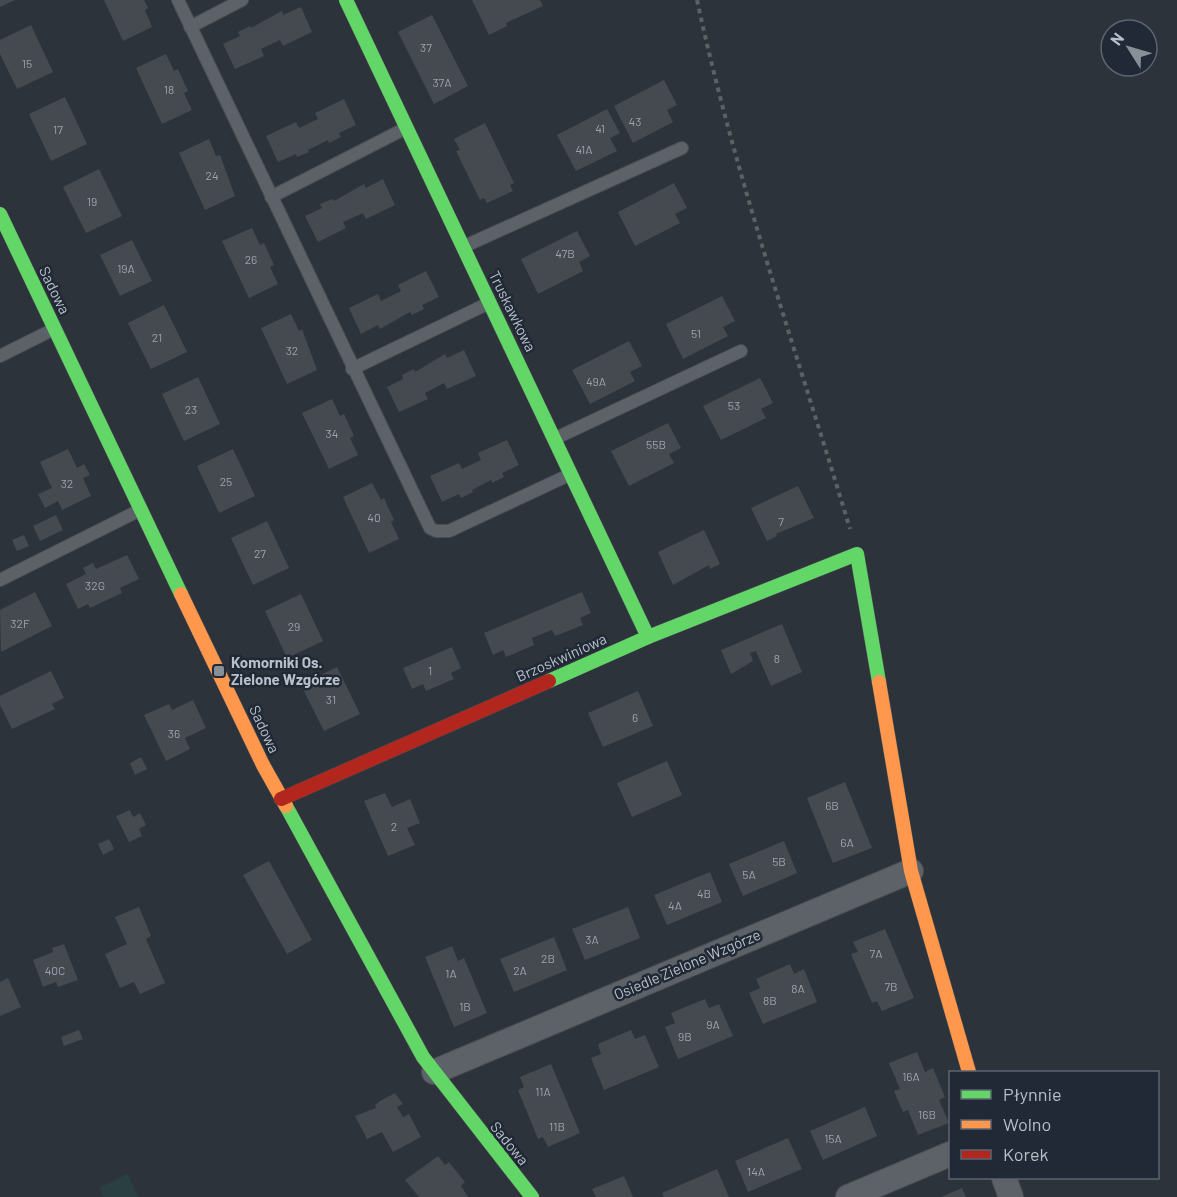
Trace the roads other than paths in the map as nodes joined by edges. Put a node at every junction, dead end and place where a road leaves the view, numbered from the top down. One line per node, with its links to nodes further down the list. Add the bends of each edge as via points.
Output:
1 (178, 0): 4 (lane)
2 (242, 0): 4 (lane)
3 (351, 2): 5 (street, Truskawkowa)
4 (190, 27): 7 (lane)
5 (407, 127): 7 (lane); 9 (street, Truskawkowa)
6 (682, 148): 9 (lane)
7 (271, 197): 14 (lane)
8 (0, 214): 11 (street, Sadowa)
9 (464, 247): 10 (street, Truskawkowa)
10 (490, 302): 14 (lane); 15 (street, Truskawkowa)
11 (55, 329): 13 (lane); 17 (street, Sadowa)
12 (741, 351): 15 (lane)
13 (0, 356)
14 (352, 369): 16 (lane, via 426,523 436,531 449,531)
15 (555, 439): 16 (street, Truskawkowa)
16 (572, 474): 19 (street, Truskawkowa)
17 (141, 510): 18 (lane); 20 (street, Sadowa)
18 (0, 580)
19 (648, 637): 20 (street, Brzoskwiniowa); 21 (street, Brzoskwiniowa, via 857,554)
20 (281, 800): 23 (street, Sadowa, via 399,1016)
21 (911, 871): 22 (street); 23 (street, Osiedle Zielone Wzgórze)
22 (969, 1071)
23 (434, 1072): 26 (street, Sadowa)
24 (949, 1155): 27 (street)
25 (1004, 1179): 28 (street)
26 (532, 1197)
27 (848, 1197)
28 (1011, 1197)

